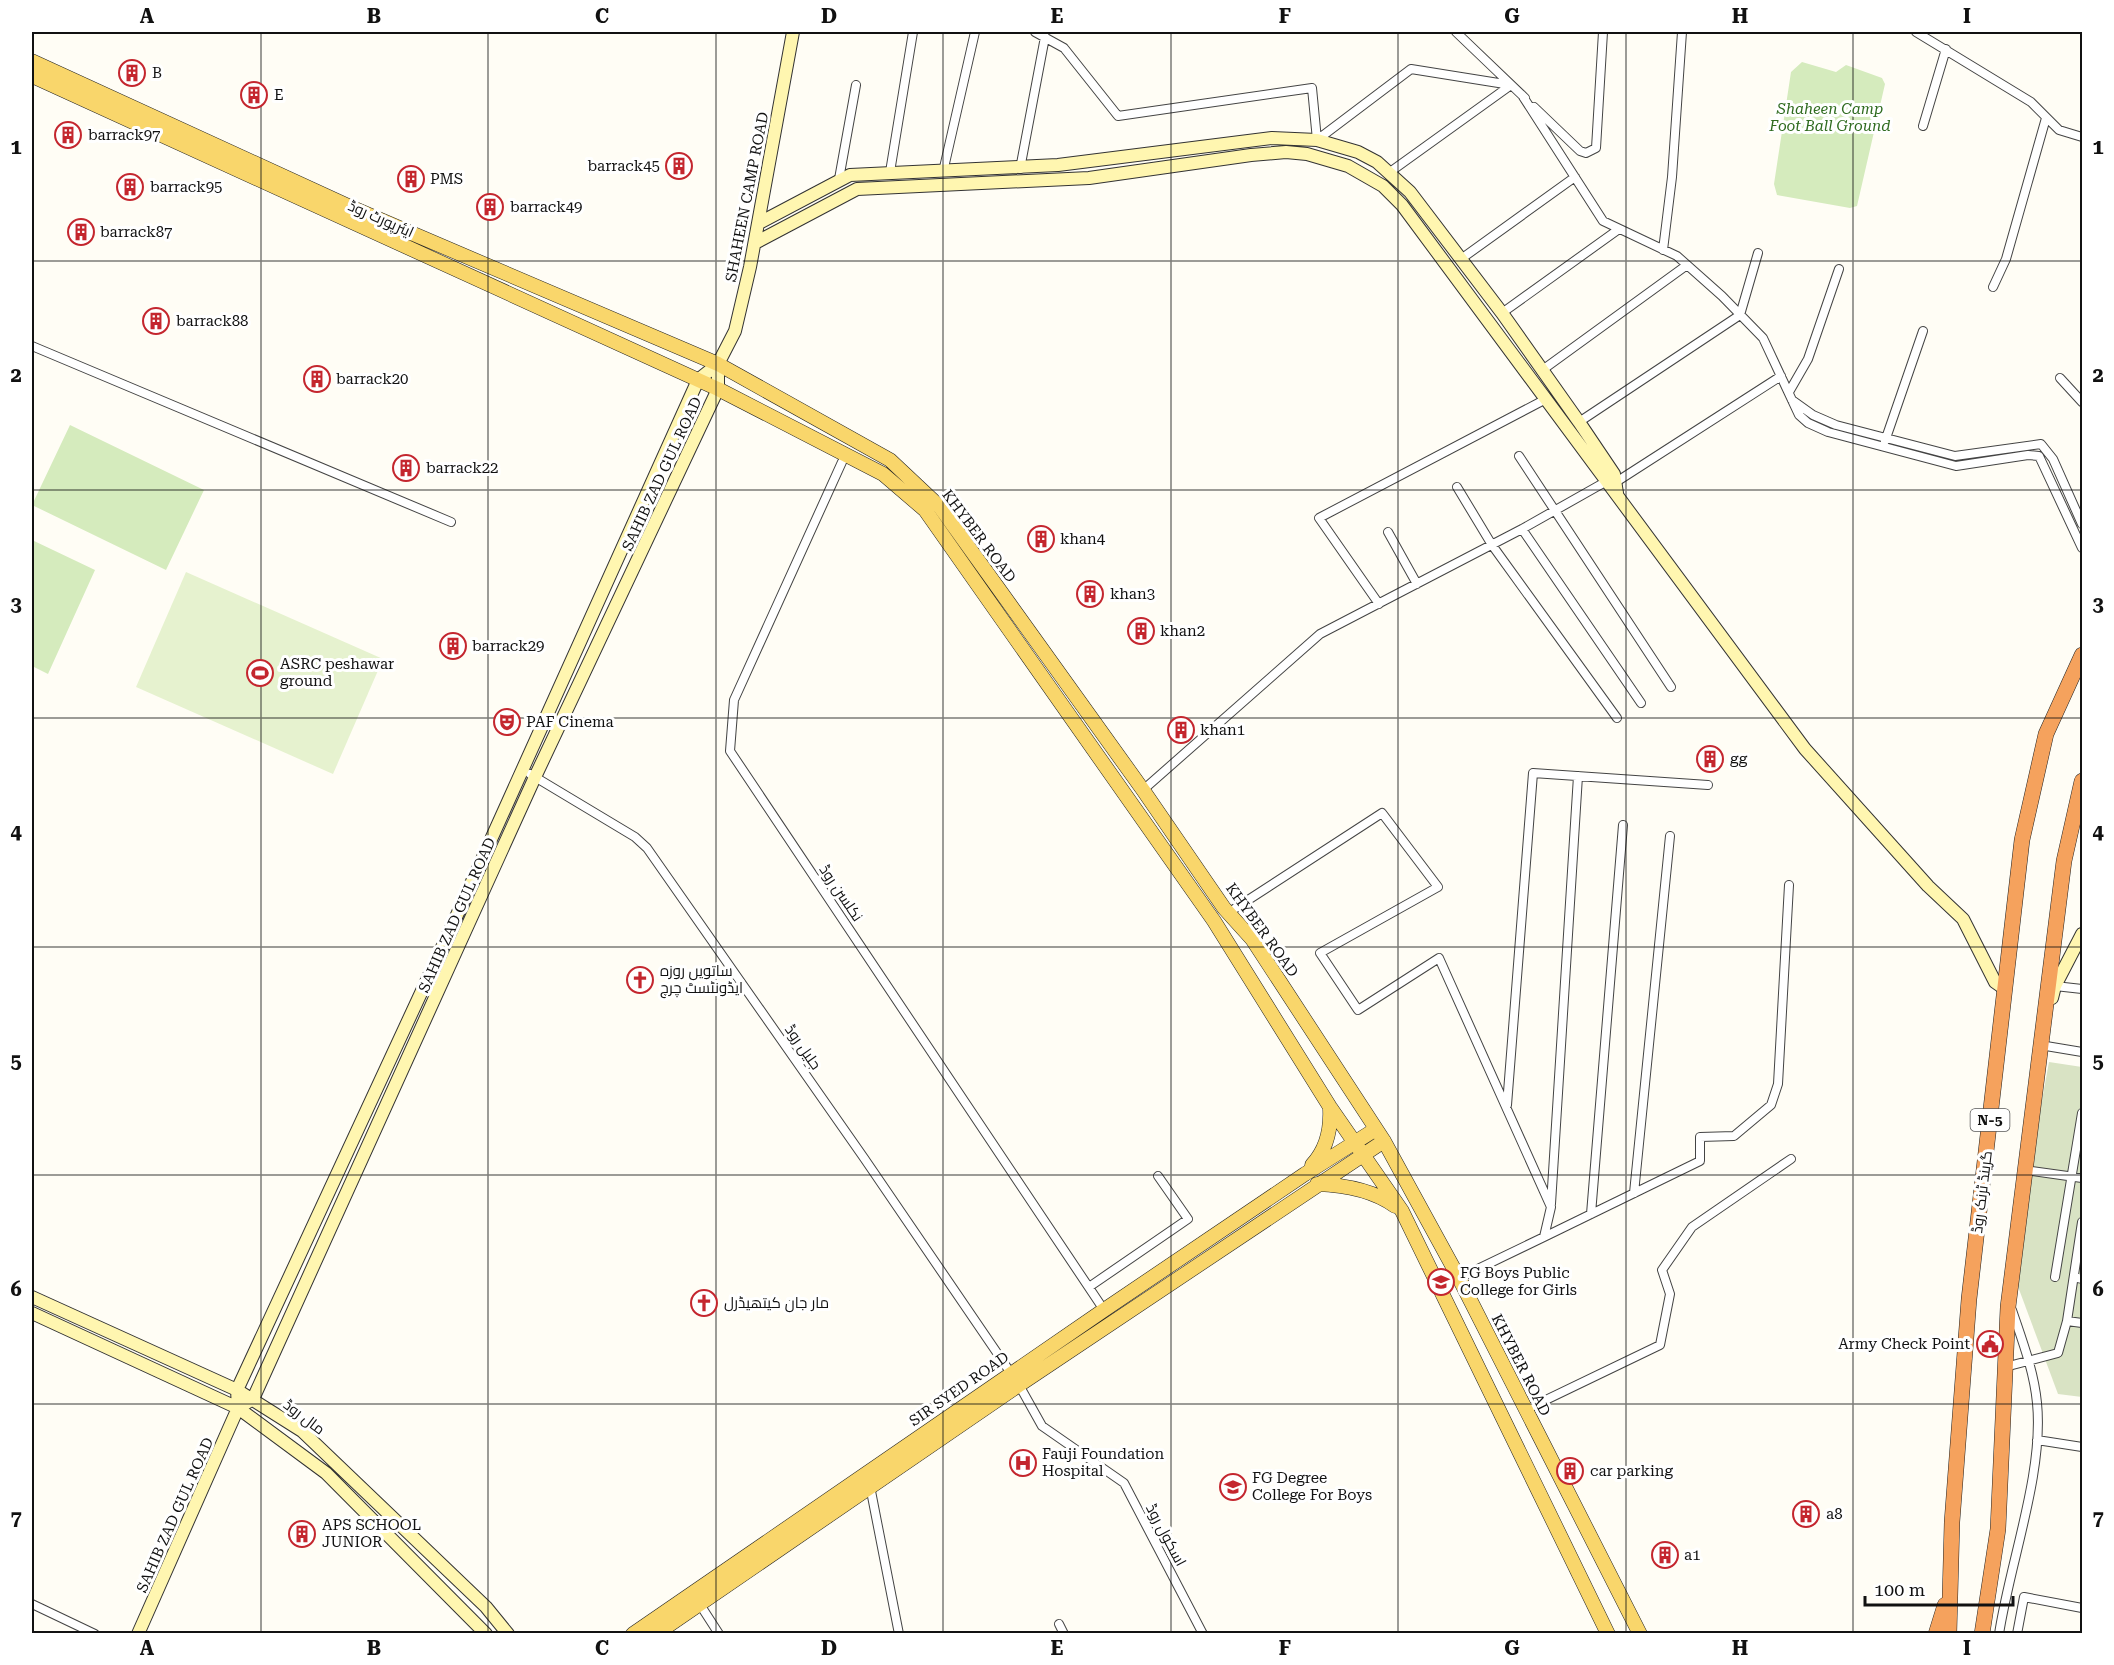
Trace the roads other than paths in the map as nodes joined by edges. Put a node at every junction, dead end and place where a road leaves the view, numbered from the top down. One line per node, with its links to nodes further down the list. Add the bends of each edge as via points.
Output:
1 (794, 32): 27 (street, SHAHEEN CAMP ROAD)
2 (913, 32): 21 (street)
3 (975, 32): 22 (street)
4 (1035, 32): 9 (street)
5 (1456, 32): 14 (street)
6 (1603, 32): 15 (street, via 1599,142 1592,152 1580,151)
7 (1682, 32): 30 (street)
8 (1916, 32): 10 (street)
9 (1045, 37): 19 (street, via 1064,48 1118,116 1312,88); 20 (street)
10 (1946, 49): 16 (street, via 2031,102); 17 (street)
11 (32, 61): 40 (main road, KHYBER ROAD, via 355,209)
12 (32, 76): 44 (main road, ایئرپورٹ روڈ)
13 (856, 85): 25 (street)
14 (1511, 85): 15 (street); 19 (street, via 1411,69); 23 (street)
15 (1522, 95): 24 (street)
16 (2046, 118): 18 (street, via 2059,130); 35 (street, via 2006,259)
17 (1923, 126)
18 (2082, 137)
19 (1317, 140): 20 (street, via 1272,138); 23 (street, via 1358,152)
20 (1020, 167): 22 (street); 26 (street)
21 (890, 172): 22 (street); 25 (street)
22 (943, 172)
23 (1390, 172): 32 (street)
24 (1575, 177): 28 (street, via 1603,221); 32 (street)
25 (839, 179): 27 (street)
26 (1021, 183): 29 (street, via 857,189); 47 (street, via 1287,152 1331,159 1383,186 1402,205)
27 (759, 222): 29 (street, SHAHEEN CAMP ROAD)
28 (1619, 229): 30 (street); 36 (street)
29 (755, 243): 40 (street, SHAHEEN CAMP ROAD, via 735,331)
30 (1663, 250): 33 (street)
31 (1758, 253): 37 (street)
32 (1461, 259): 36 (street)
33 (1687, 265): 37 (street); 41 (street)
34 (1839, 270): 46 (street, via 1808,359)
35 (1992, 287)
36 (1502, 313): 41 (street)
37 (1740, 315): 42 (street, via 1763,338); 49 (street)
38 (1923, 331): 50 (street)
39 (32, 346): 56 (street)
40 (718, 364): 44 (street, SAHIB ZAD GUL ROAD); 45 (street, SAHIB ZAD GUL ROAD); 73 (main road, KHYBER ROAD, via 890,460 940,507)
41 (1541, 371): 49 (street)
42 (1781, 376): 46 (street); 53 (street)
43 (2060, 378): 48 (street)
44 (698, 380): 45 (main road, ایئرپورٹ روڈ); 68 (street, SAHIB ZAD GUL ROAD)
45 (718, 389): 70 (street, SAHIB ZAD GUL ROAD); 84 (main road, KHYBER ROAD, via 883,474 925,510 1208,912)
46 (1790, 396): 50 (street, via 1799,415 1818,428)
47 (1546, 399): 53 (street); 63 (street, via 1319,518)
48 (2082, 402)
49 (1579, 422): 53 (street)
50 (1884, 442): 57 (street, via 1955,456 2041,444 2053,459); 61 (street, via 1956,466 2039,456)
51 (1519, 456): 55 (street)
52 (842, 462): 107 (street, نکلسن روڈ, via 734,700 730,751)
53 (1613, 486): 55 (street); 80 (street, via 1805,749 1928,886 1963,919 1995,982)
54 (1457, 487): 60 (street)
55 (1555, 511): 58 (street); 65 (street)
56 (451, 522)
57 (2082, 524)
58 (1522, 529): 60 (street); 66 (street)
59 (1388, 532): 62 (street)
60 (1492, 545): 62 (street); 67 (street)
61 (2082, 548)
62 (1417, 584): 63 (street)
63 (1379, 604): 73 (street, via 1320,634)
64 (2082, 655): 80 (highway, گرینڈ ٹرنک روڈ / N-5, via 2046,734 2037,764 2022,840)
65 (1671, 687)
66 (1641, 703)
67 (1617, 718)
68 (522, 770): 70 (street, جلیل روڈ); 117 (street, SAHIB ZAD GUL ROAD)
69 (1578, 776): 72 (street); 85 (street, via 1533,773); 99 (street)
70 (536, 777): 116 (street, جلیل روڈ, via 647,848); 118 (street, SAHIB ZAD GUL ROAD)
71 (2082, 781): 82 (highway, N-5, via 2064,861)
72 (1708, 785)
73 (1143, 790): 77 (main road, KHYBER ROAD)
74 (1623, 825): 101 (street)
75 (1670, 836): 98 (street)
76 (1789, 885): 98 (street, via 1778,1084 1771,1105 1734,1136 1700,1137 1700,1161)
77 (1228, 913): 85 (street, via 1382,813 1438,887 1320,953 1358,1010 1439,958); 87 (main road, KHYBER ROAD, via 1252,939)
78 (2082, 934): 79 (street)
79 (2055, 986): 81 (street); 82 (street)
80 (2005, 989): 125 (highway, گرینڈ ٹرنک روڈ / N-5, via 1969,1299)
81 (2082, 989)
82 (2040, 1046): 83 (street); 92 (highway, N-5)
83 (2082, 1052)
84 (1330, 1107): 89 (main road, KHYBER ROAD); 93 (main road, via 1331,1128 1321,1156)
85 (1507, 1109): 99 (street)
86 (2082, 1113): 95 (street)
87 (1376, 1129): 88 (main road, KHYBER ROAD); 89 (main road, SIR SYED ROAD)
88 (1384, 1141): 90 (main road, SIR SYED ROAD); 105 (main road, KHYBER ROAD)
89 (1354, 1142): 90 (main road, KHYBER ROAD); 93 (main road, SIR SYED ROAD)
90 (1362, 1155): 97 (main road, SIR SYED ROAD); 100 (main road, KHYBER ROAD)
91 (1791, 1159): 120 (street, via 1692,1227 1668,1261 1662,1270 1670,1294 1660,1345)
92 (2025, 1170): 95 (street); 109 (highway, N-5)
93 (1305, 1174): 110 (main road, SIR SYED ROAD)
94 (1158, 1176): 107 (street, via 1188,1219)
95 (2071, 1176): 96 (street); 104 (street)
96 (2082, 1178)
97 (1317, 1184): 100 (main road, via 1339,1185 1383,1197); 116 (main road, SIR SYED ROAD)
98 (1634, 1193): 101 (street)
99 (1551, 1207): 103 (street)
100 (1401, 1211): 140 (main road, KHYBER ROAD)
101 (1591, 1214): 103 (street)
102 (2082, 1222): 106 (street)
103 (1544, 1237): 105 (street)
104 (2055, 1277)
105 (1459, 1278): 120 (main road, KHYBER ROAD)
106 (2078, 1278): 112 (street)
107 (1089, 1287): 110 (street, نکلسن روڈ)
108 (32, 1297): 117 (street, مال روڈ)
109 (2009, 1301): 114 (street); 115 (highway, N-5)
110 (1104, 1310): 116 (main road, SIR SYED ROAD)
111 (32, 1313): 119 (street)
112 (2067, 1321): 113 (street); 114 (street, via 2058,1353)
113 (2082, 1323)
114 (2029, 1361): 115 (street); 121 (street, via 2037,1404)
115 (2005, 1367): 124 (highway, N-5)
116 (1015, 1379): 123 (main road, SIR SYED ROAD); 134 (main road, SIR SYED ROAD); 139 (street, اسکول روڈ, via 1042,1426 1124,1483)
117 (237, 1390): 118 (street, مال روڈ); 119 (street, SAHIB ZAD GUL ROAD)
118 (253, 1399): 119 (street); 133 (street, مال روڈ, via 302,1431 486,1607)
119 (238, 1408): 131 (street, SAHIB ZAD GUL ROAD); 132 (street, via 326,1473)
120 (1525, 1410): 141 (main road, KHYBER ROAD)
121 (2037, 1440): 122 (street); 146 (street)
122 (2082, 1447)
123 (870, 1486): 127 (main road, SIR SYED ROAD); 137 (street)
124 (1998, 1529): 144 (highway, N-5); 145 (highway)
125 (1948, 1596): 142 (highway); 143 (highway, گرینڈ ٹرنک روڈ / N-5)
126 (32, 1604): 130 (street)
127 (699, 1604): 135 (main road, SIR SYED ROAD); 136 (street)
128 (2082, 1608): 147 (street, via 2024,1597)
129 (1059, 1624): 138 (street)
130 (95, 1634)
131 (138, 1634)
132 (486, 1634)
133 (508, 1634)
134 (633, 1634)
135 (656, 1634)
136 (720, 1634)
137 (899, 1634)
138 (1064, 1634)
139 (1203, 1634)
140 (1608, 1634)
141 (1640, 1634)
142 (1936, 1634)
143 (1949, 1634)
144 (1982, 1634)
145 (1990, 1634)
146 (1999, 1634)
147 (2017, 1634)

